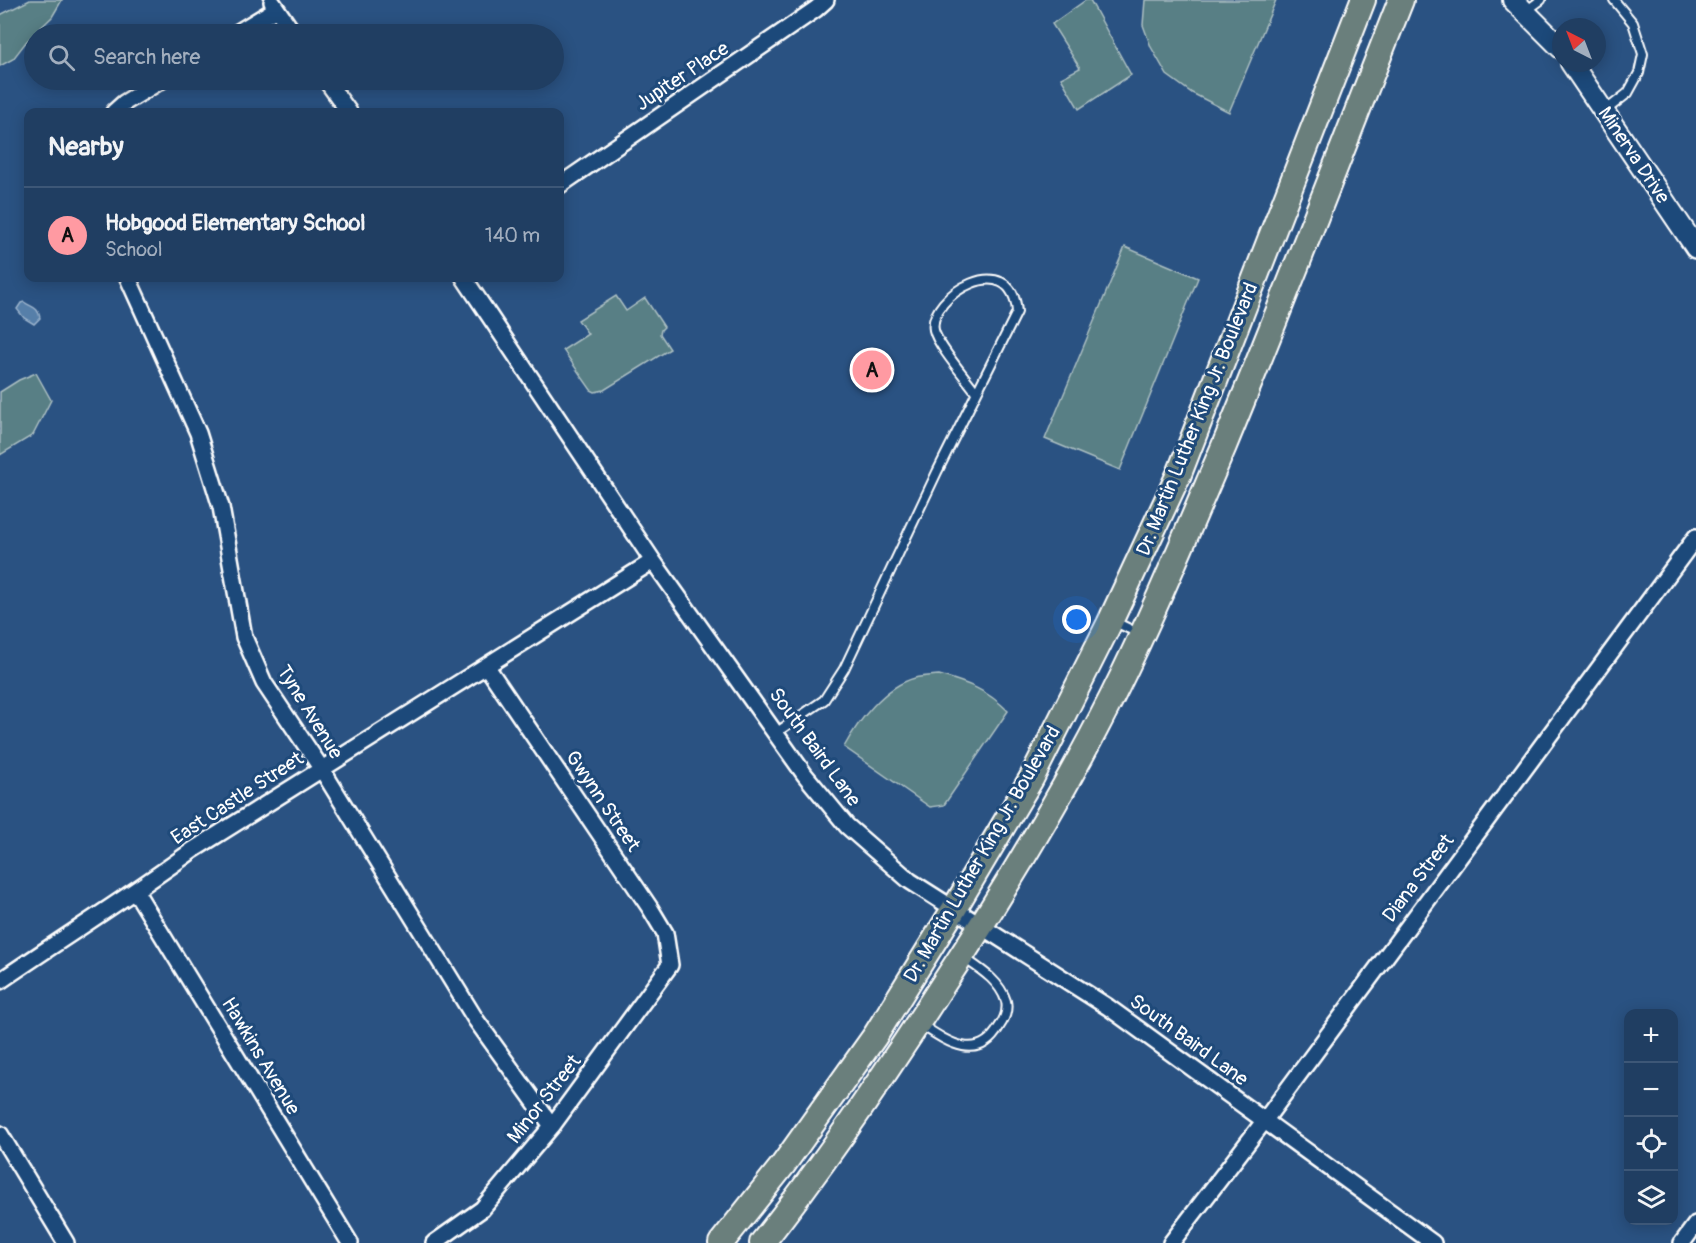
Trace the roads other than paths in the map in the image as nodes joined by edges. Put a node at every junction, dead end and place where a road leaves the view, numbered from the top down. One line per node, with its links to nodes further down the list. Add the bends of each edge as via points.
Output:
1 (826, 0): 17 (street, Jupiter Place)
2 (1363, 0): 24 (main road, Dr. Martin Luther King Jr. Boulevard, via 1179,474)
3 (1401, 0): 25 (main road, Dr. Martin Luther King Jr. Boulevard, via 1242,402)
4 (1541, 0): 7 (lane)
5 (1614, 0): 16 (lane, via 1633,23 1643,54 1639,73 1628,93)
6 (273, 4): 8 (street); 9 (street)
7 (1519, 6): 10 (street)
8 (248, 24)
9 (287, 24)
10 (1552, 39)
11 (1577, 72): 16 (street, Minerva Drive)
12 (145, 90): 14 (street)
13 (333, 90): 15 (street)
14 (118, 108)
15 (346, 108)
16 (1604, 112): 18 (street, Minerva Drive)
17 (564, 182)
18 (1696, 248)
19 (130, 282): 28 (street, Tyne Avenue, via 198,433 221,507 244,637 264,682)
20 (467, 282): 23 (street, South Baird Lane)
21 (976, 392): 21 (lane, via 1017,312 1013,294 995,280 976,280 967,285 942,303 934,319 939,341); 27 (lane, via 844,669 824,700)
22 (1696, 537): 36 (street, Diana Street)
23 (653, 561): 26 (street, East Castle Street); 27 (street, South Baird Lane)
24 (1111, 620): 25 (lane); 30 (main road, Dr. Martin Luther King Jr. Boulevard, via 1030,779)
25 (1141, 635): 31 (main road, Dr. Martin Luther King Jr. Boulevard, via 1061,790)
26 (487, 667): 28 (street, East Castle Street); 33 (street, Gwynn Street, via 650,908 665,933)
27 (777, 732): 30 (street, South Baird Lane, via 805,776 847,826 910,881)
28 (321, 768): 29 (street, East Castle Street); 37 (street, Tyne Avenue, via 476,1020)
29 (136, 891): 34 (street, East Castle Street); 41 (street, Hawkins Avenue)
30 (954, 909): 31 (street, South Baird Lane); 43 (main road, Dr. Martin Luther King Jr. Boulevard, via 875,1036 783,1165)
31 (981, 926): 32 (main road, Dr. Martin Luther King Jr. Boulevard); 36 (street, South Baird Lane, via 1108,1007)
32 (962, 956): 35 (main road, Dr. Martin Luther King Jr. Boulevard); 35 (lane, via 987,974 1007,1002 1005,1019 996,1034 983,1045 969,1048 947,1042)
33 (670, 965): 37 (street, Minor Street)
34 (0, 981)
35 (919, 1023): 44 (main road, Dr. Martin Luther King Jr. Boulevard, via 816,1173)
36 (1265, 1120): 45 (street, Diana Street); 46 (street, South Baird Lane)
37 (552, 1126): 42 (street, Minor Street, via 482,1209)
38 (0, 1134): 40 (street)
39 (1696, 1224): 47 (street)
40 (66, 1243)
41 (350, 1243)
42 (434, 1243)
43 (721, 1243)
44 (762, 1243)
45 (1172, 1243)
46 (1433, 1243)
47 (1682, 1243)

